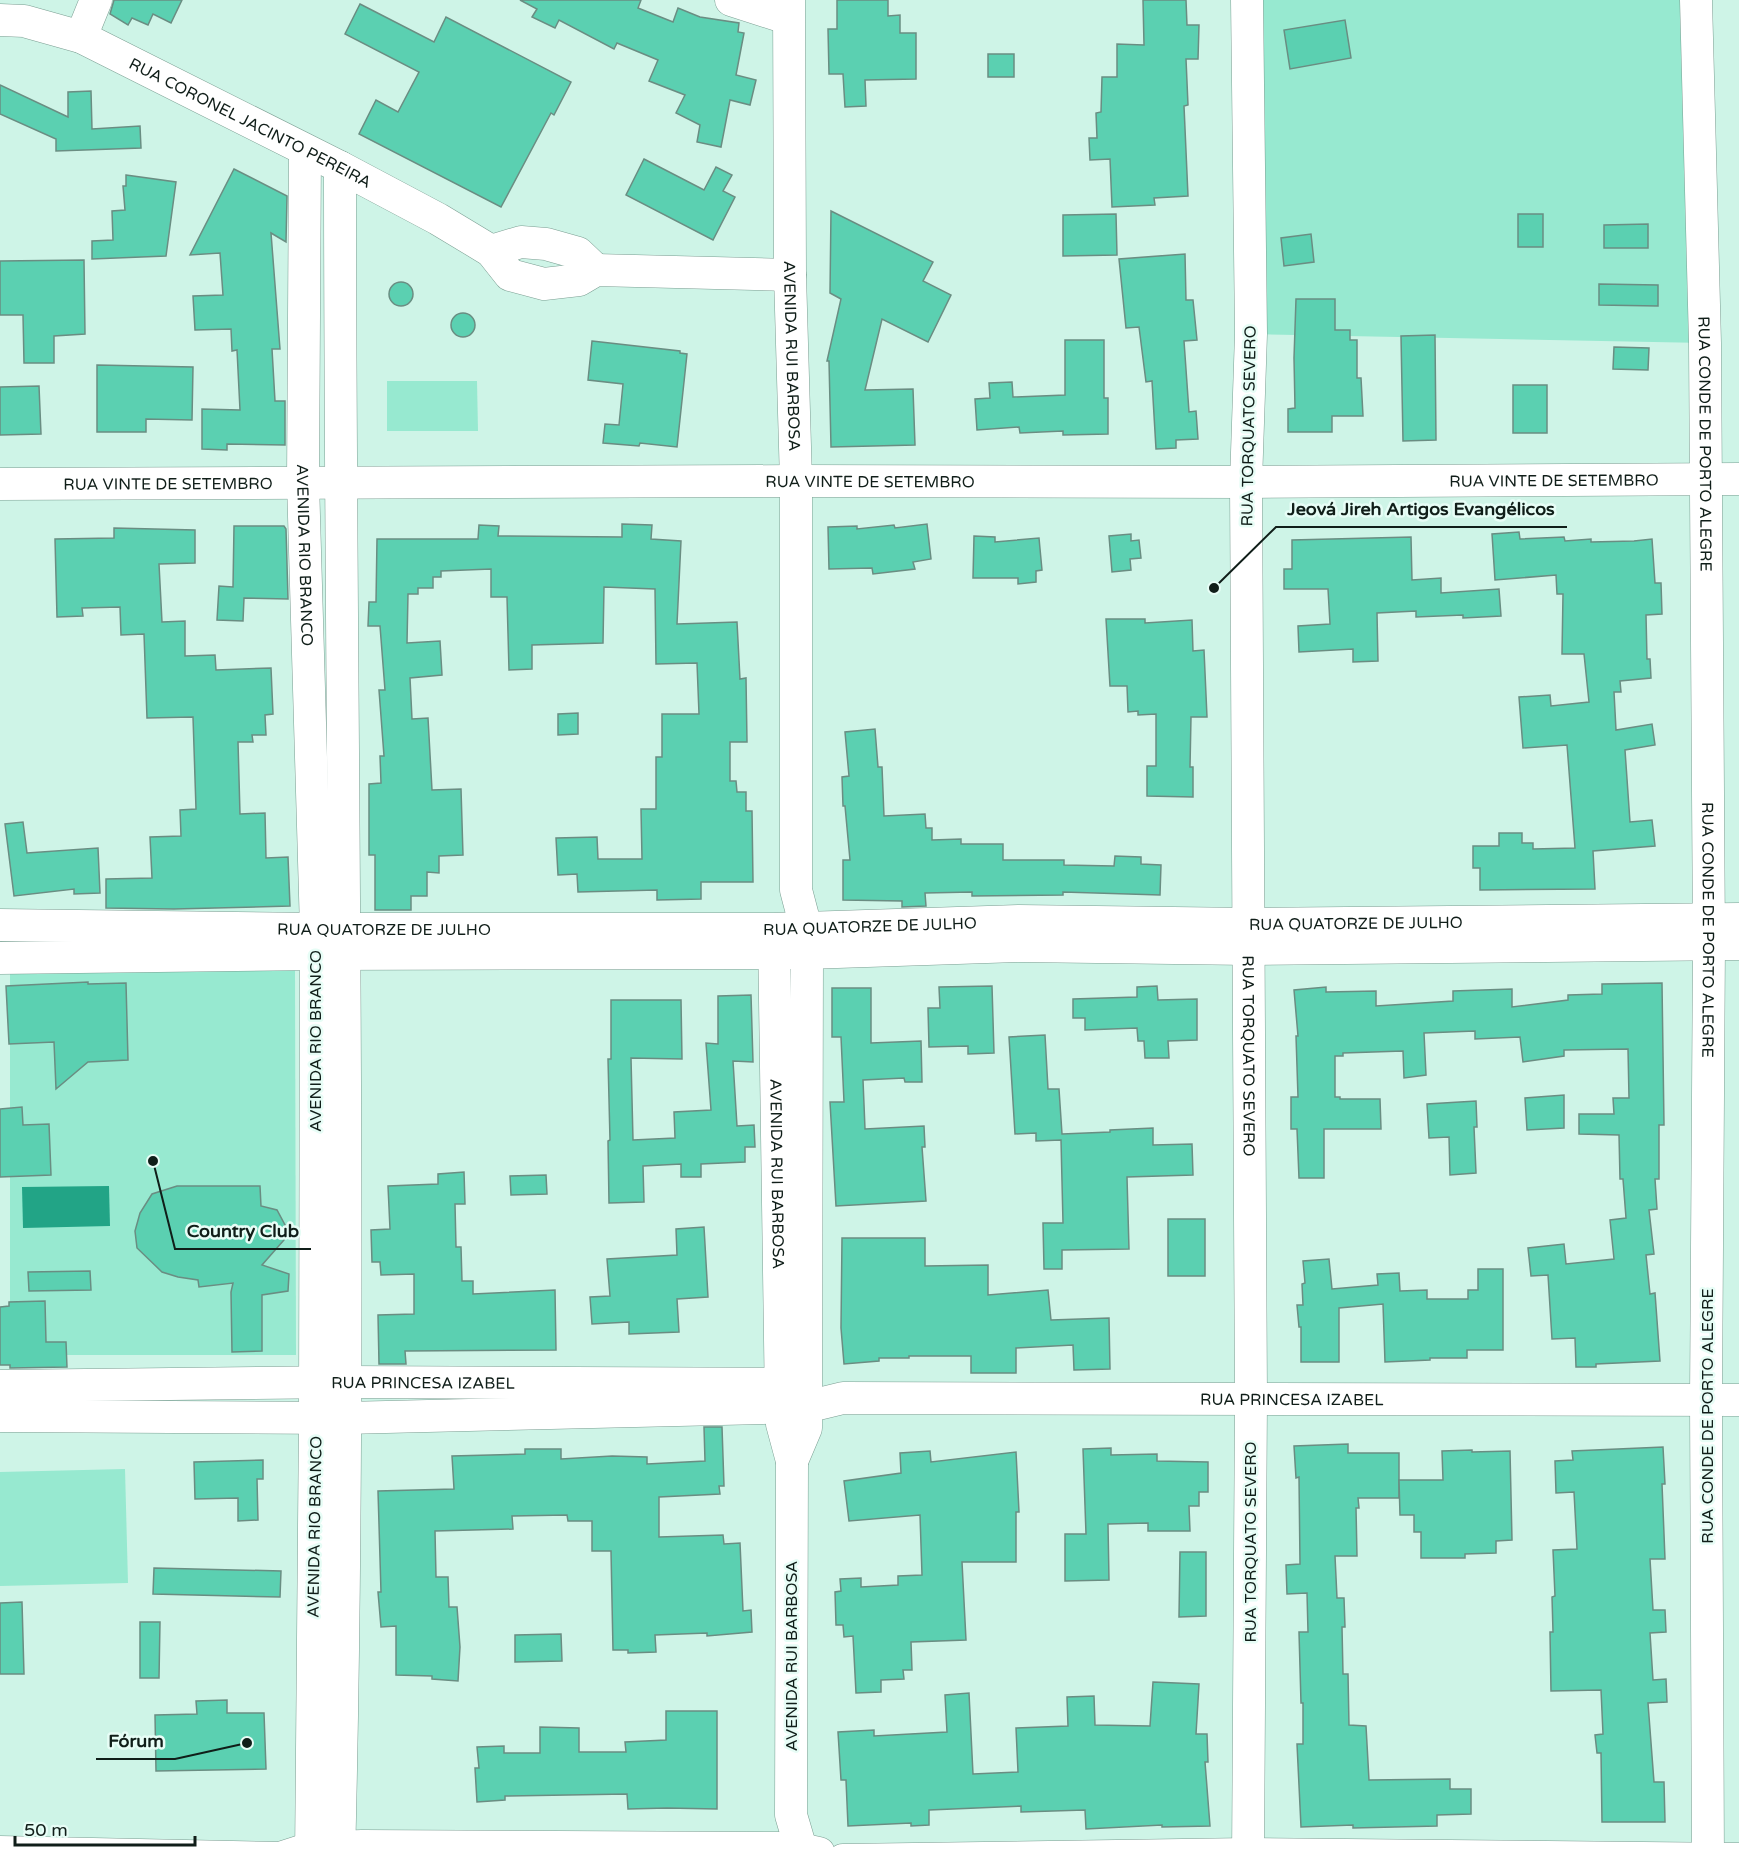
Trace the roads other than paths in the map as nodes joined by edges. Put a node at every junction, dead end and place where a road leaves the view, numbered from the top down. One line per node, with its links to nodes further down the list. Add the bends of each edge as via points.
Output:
1 (96, 0): 7 (street)
2 (731, 0): 5 (street)
3 (1247, 0): 15 (street, RUA TORQUATO SEVERO, via 1251,334)
4 (1696, 0): 11 (street, RUA CONDE DE PORTO ALEGRE)
5 (788, 9): 10 (street, AVENIDA RUI BARBOSA)
6 (0, 20): 7 (street, RUA CORONEL JACINTO PEREIRA, via 24,21)
7 (81, 37): 8 (street, RUA CORONEL JACINTO PEREIRA)
8 (305, 150): 9 (street, RUA CORONEL JACINTO PEREIRA); 14 (street, AVENIDA RIO BRANCO)
9 (340, 166): 10 (street, RUA CORONEL JACINTO PEREIRA, via 490,251 510,275 544,284 579,280 596,270); 16 (street, AVENIDA RIO BRANCO)
10 (790, 275): 13 (street, AVENIDA RUI BARBOSA)
11 (1705, 478): 12 (street, RUA VINTE DE SETEMBRO); 15 (street, RUA VINTE DE SETEMBRO); 22 (street, RUA CONDE DE PORTO ALEGRE)
12 (1739, 479)
13 (796, 481): 15 (street, RUA VINTE DE SETEMBRO); 16 (street, RUA VINTE DE SETEMBRO); 18 (street, AVENIDA RUI BARBOSA)
14 (303, 482): 16 (street, RUA VINTE DE SETEMBRO); 17 (street, RUA VINTE DE SETEMBRO); 27 (street, AVENIDA RIO BRANCO)
15 (1246, 482): 23 (street, RUA TORQUATO SEVERO)
16 (340, 483): 27 (street, AVENIDA RIO BRANCO)
17 (0, 484)
18 (796, 890): 24 (street, AVENIDA RUI BARBOSA); 25 (street, AVENIDA RUI BARBOSA)
19 (1739, 919): 22 (street, RUA QUATORZE DE JULHO)
20 (0, 925): 21 (street, RUA QUATORZE DE JULHO)
21 (56, 926): 26 (street, RUA QUATORZE DE JULHO); 28 (street)
22 (1719, 935): 23 (street, RUA QUATORZE DE JULHO); 34 (street, RUA CONDE DE PORTO ALEGRE)
23 (1250, 937): 25 (street, RUA QUATORZE DE JULHO, via 1019,934); 33 (street, RUA TORQUATO SEVERO)
24 (775, 940): 25 (street, RUA QUATORZE DE JULHO); 27 (street, RUA QUATORZE DE JULHO); 32 (street, AVENIDA RUI BARBOSA)
25 (806, 940): 32 (street, AVENIDA RUI BARBOSA)
26 (163, 942): 27 (street, RUA QUATORZE DE JULHO); 28 (street, RUA QUATORZE DE JULHO)
27 (330, 942): 30 (street, AVENIDA RIO BRANCO)
28 (52, 957): 29 (street, RUA QUATORZE DE JULHO)
29 (0, 958)
30 (330, 1382): 31 (street, RUA PRINCESA IZABEL); 32 (street, RUA PRINCESA IZABEL); 37 (street, AVENIDA RIO BRANCO)
31 (0, 1386)
32 (794, 1396): 33 (street, RUA PRINCESA IZABEL); 37 (street, RUA PRINCESA IZABEL); 41 (street, AVENIDA RUI BARBOSA, via 782,1424 792,1461)
33 (1251, 1399): 34 (street, RUA PRINCESA IZABEL); 43 (street, RUA TORQUATO SEVERO)
34 (1706, 1400): 35 (street, RUA PRINCESA IZABEL); 46 (street, RUA CONDE DE PORTO ALEGRE)
35 (1739, 1400)
36 (0, 1416): 37 (street, RUA PRINCESA IZABEL)
37 (330, 1418): 42 (street, AVENIDA RIO BRANCO)
38 (0, 1852): 42 (street)
39 (468, 1853): 40 (street); 42 (street)
40 (644, 1854): 41 (street)
41 (790, 1854): 45 (street)
42 (311, 1855)
43 (1248, 1857): 45 (street); 46 (street)
44 (1739, 1859): 46 (street)
45 (844, 1860)
46 (1708, 1860)

